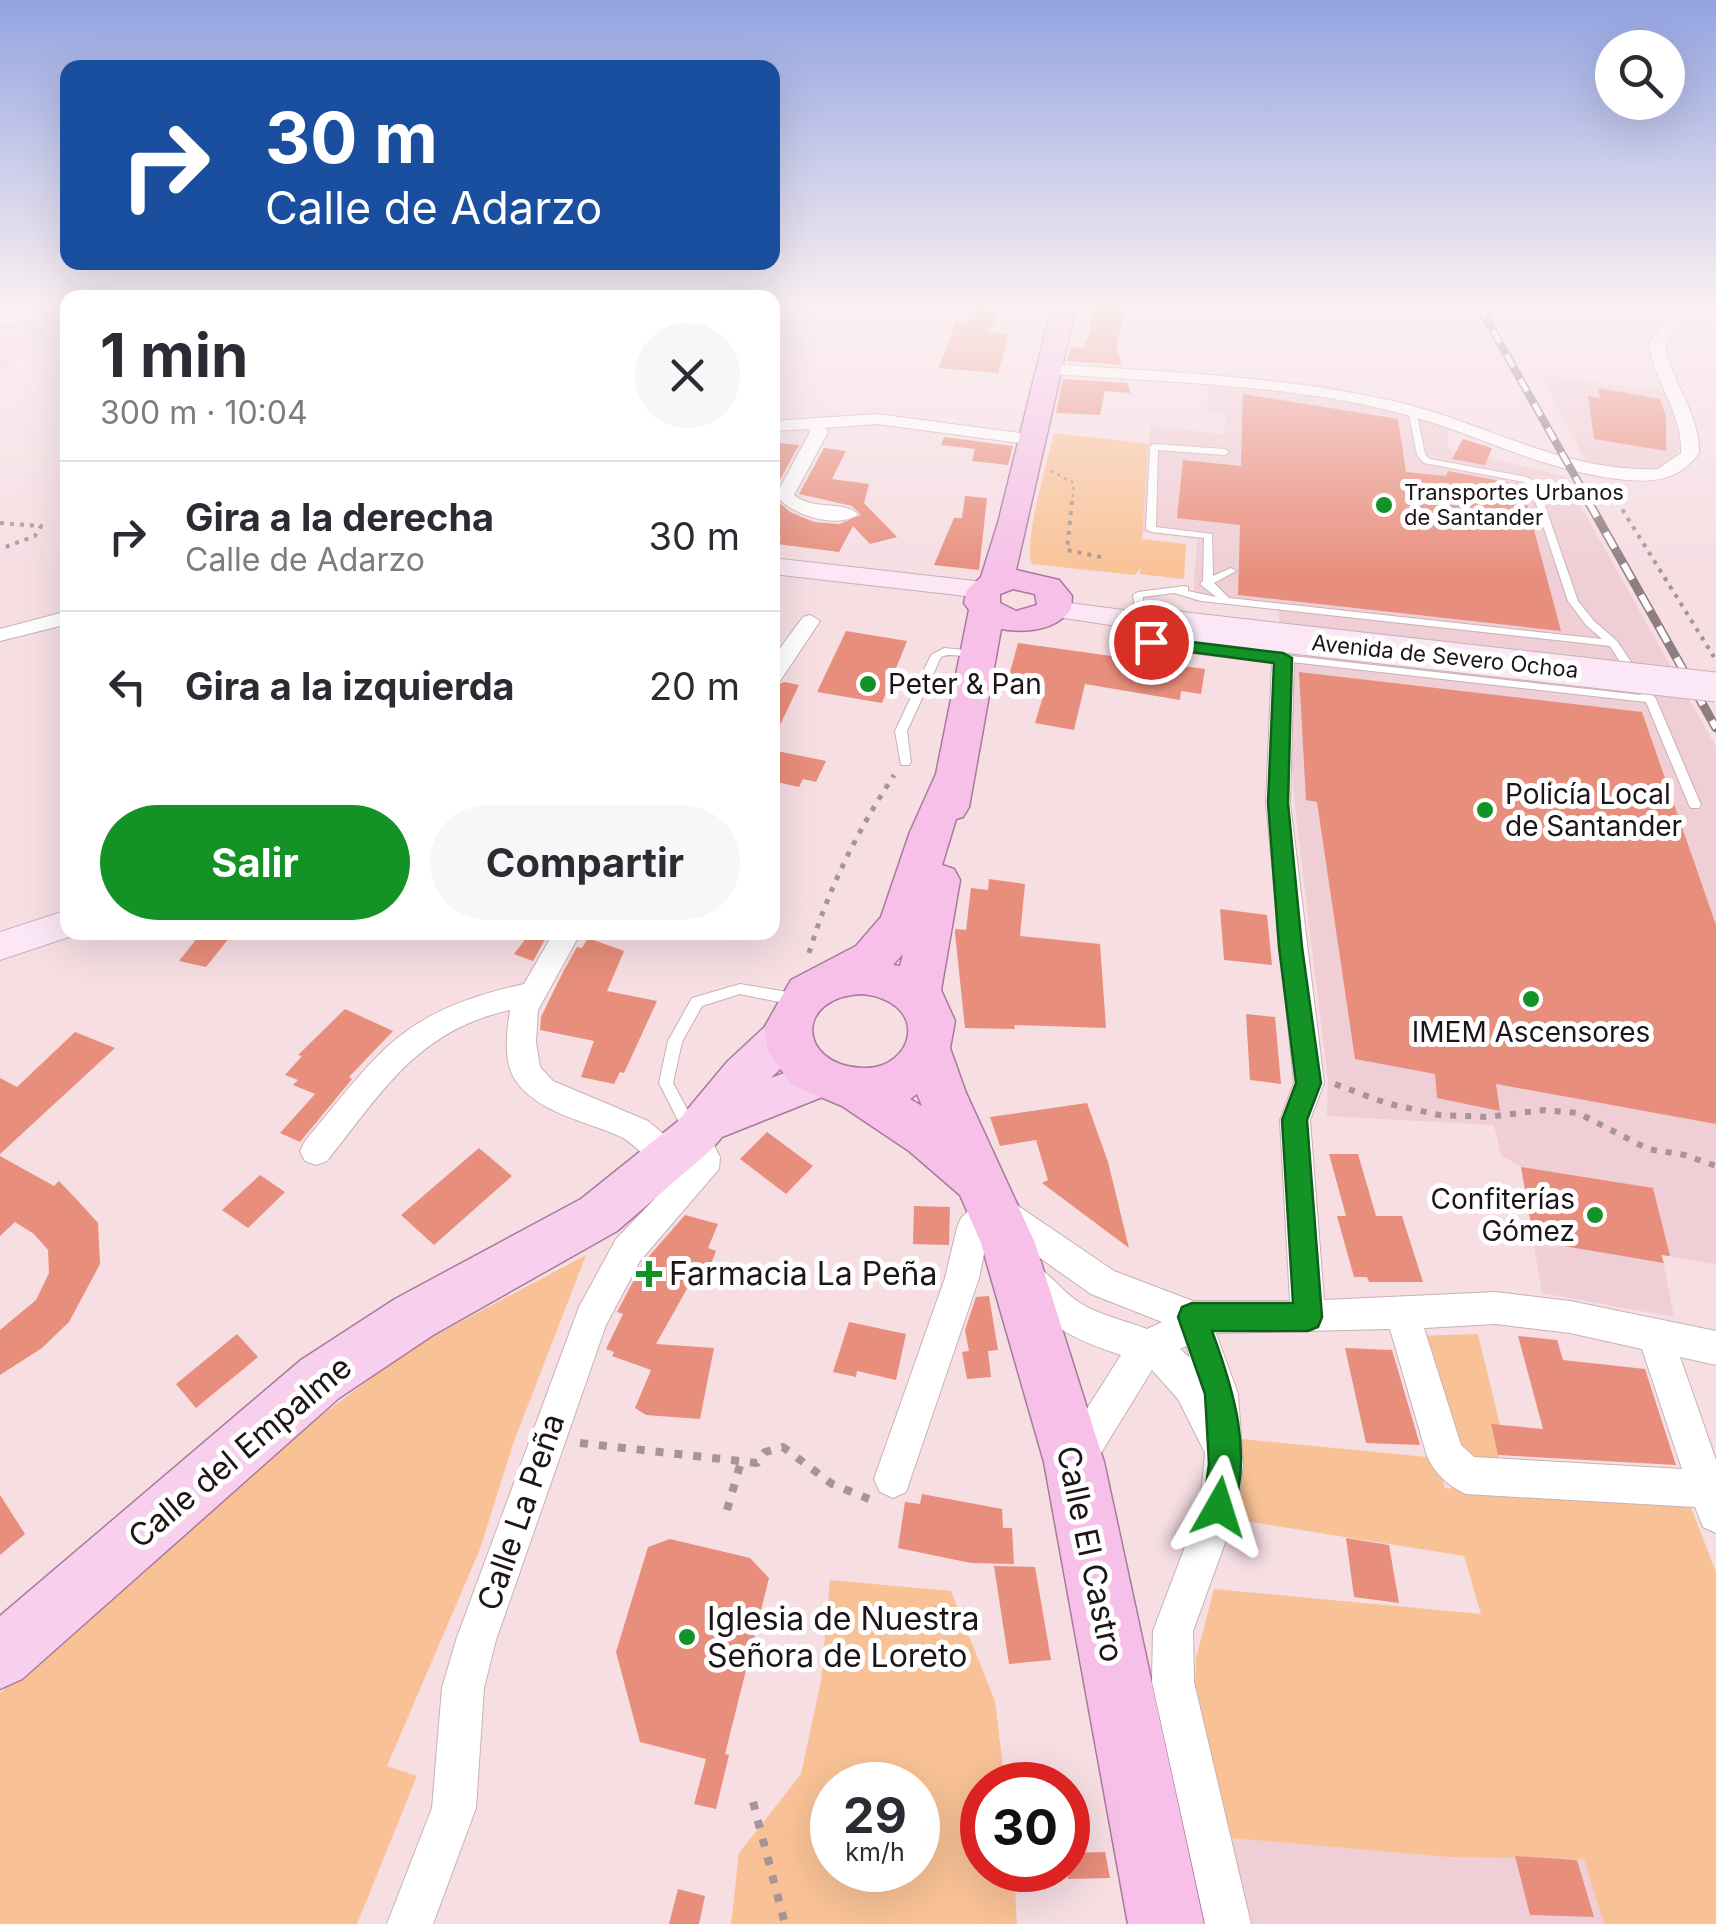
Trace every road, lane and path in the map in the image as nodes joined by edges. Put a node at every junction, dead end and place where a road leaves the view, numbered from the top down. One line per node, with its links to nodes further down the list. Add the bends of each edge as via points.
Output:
1 (1045, 396): 8 (highway)
2 (1333, 396): 4 (street)
3 (1677, 396): 9 (street, via 1692,435 1690,453 1665,474)
4 (1412, 410): 9 (street); 27 (lane, via 1426,461 1534,485 1573,601)
5 (815, 424): 6 (street); 8 (street, via 876,419); 10 (street, via 819,432 785,495 798,506)
6 (780, 426)
7 (1226, 452): 18 (lane, via 1154,446 1150,528 1209,536)
8 (1031, 453): 12 (highway); 14 (path, via 1074,483 1067,550)
9 (1602, 471): 30 (path)
10 (849, 514)
11 (0, 523): 13 (path, via 41,526 35,536)
12 (1008, 548): 19 (highway); 21 (highway)
13 (0, 549)
14 (1106, 558)
15 (780, 567): 19 (main road)
16 (1231, 572): 18 (lane)
17 (780, 581): 19 (main road)
18 (1208, 583): 20 (lane); 22 (lane)
19 (987, 596): 21 (highway); 28 (highway)
20 (1225, 600): 22 (lane); 27 (lane)
21 (1041, 602): 23 (main road, Avenida de Severo Ochoa); 28 (highway)
22 (1177, 609): 23 (main road, Avenida de Severo Ochoa); 32 (main road, Avenida de Severo Ochoa); 33 (main road, Avenida de Severo Ochoa, bridge)
23 (1135, 614): 29 (street, via 1151,642)
24 (60, 619): 26 (street)
25 (810, 621): 31 (street)
26 (0, 635)
27 (1614, 643): 34 (lane)
28 (981, 655): 35 (lane, via 936,656 901,731); 36 (highway)
29 (1283, 658): 34 (lane); 47 (street, via 1278,803)
30 (1716, 660)
31 (780, 664)
32 (1716, 672)
33 (1716, 687)
34 (1650, 699): 37 (lane)
35 (905, 762): 45 (path, via 859,830 826,896)
36 (953, 779): 44 (highway); 45 (highway, via 900,922 869,960)
37 (1695, 805)
38 (60, 902): 39 (main road)
39 (0, 922)
40 (60, 926): 42 (main road)
41 (564, 940): 43 (street)
42 (0, 946)
43 (534, 993): 49 (street, via 522,1026 526,1072 542,1090 637,1130); 50 (street, via 434,1024 388,1062)
44 (917, 996): 45 (highway, via 876,975 851,974); 46 (highway, via 929,1013)
45 (800, 1002): 48 (highway, via 792,1050 802,1067); 49 (main road, Calle del Empalme); 49 (lane, via 740,989 697,1002 675,1041 666,1084)
46 (928, 1052): 48 (highway, via 900,1080); 52 (highway, Calle El Castro)
47 (1308, 1077): 51 (path, via 1392,1107 1441,1114 1571,1112 1646,1149); 55 (street, via 1295,1120)
48 (838, 1085): 49 (main road, Calle del Empalme); 52 (highway, via 926,1136)
49 (690, 1138): 59 (street, Calle La Peña, via 704,1157 703,1169 628,1250 591,1319); 66 (main road, Calle del Empalme, via 593,1220 414,1317 320,1379)
50 (316, 1151)
51 (1716, 1166)
52 (997, 1214): 54 (street, via 1103,1283); 57 (street, via 1040,1295 1070,1316); 61 (highway, Calle El Castro); 63 (street, via 973,1228 962,1278)
53 (1401, 1310): 55 (street); 56 (street, via 1496,1308); 64 (street, via 1446,1456 1466,1476)
54 (1192, 1317): 55 (street); 57 (street); 62 (street, Calle El Castro, via 1220,1394)
55 (1308, 1317)
56 (1655, 1336): 58 (street); 64 (street)
57 (1147, 1346): 61 (street); 62 (street, via 1192,1384)
58 (1716, 1348)
59 (547, 1440): 60 (path); 68 (street, Calle La Peña, via 476,1640 463,1688 454,1808)
60 (741, 1462): 63 (path, via 757,1463 765,1452 783,1447 831,1488); 65 (path)
61 (1074, 1462): 70 (highway, Calle El Castro)
62 (1224, 1464): 71 (street, Calle El Castro, via 1219,1507 1173,1630 1173,1682)
63 (887, 1490)
64 (1711, 1501)
65 (727, 1510)
66 (0, 1657)
67 (752, 1802): 69 (path)
68 (410, 1924)
69 (784, 1924)
70 (1166, 1924)
71 (1228, 1924)

